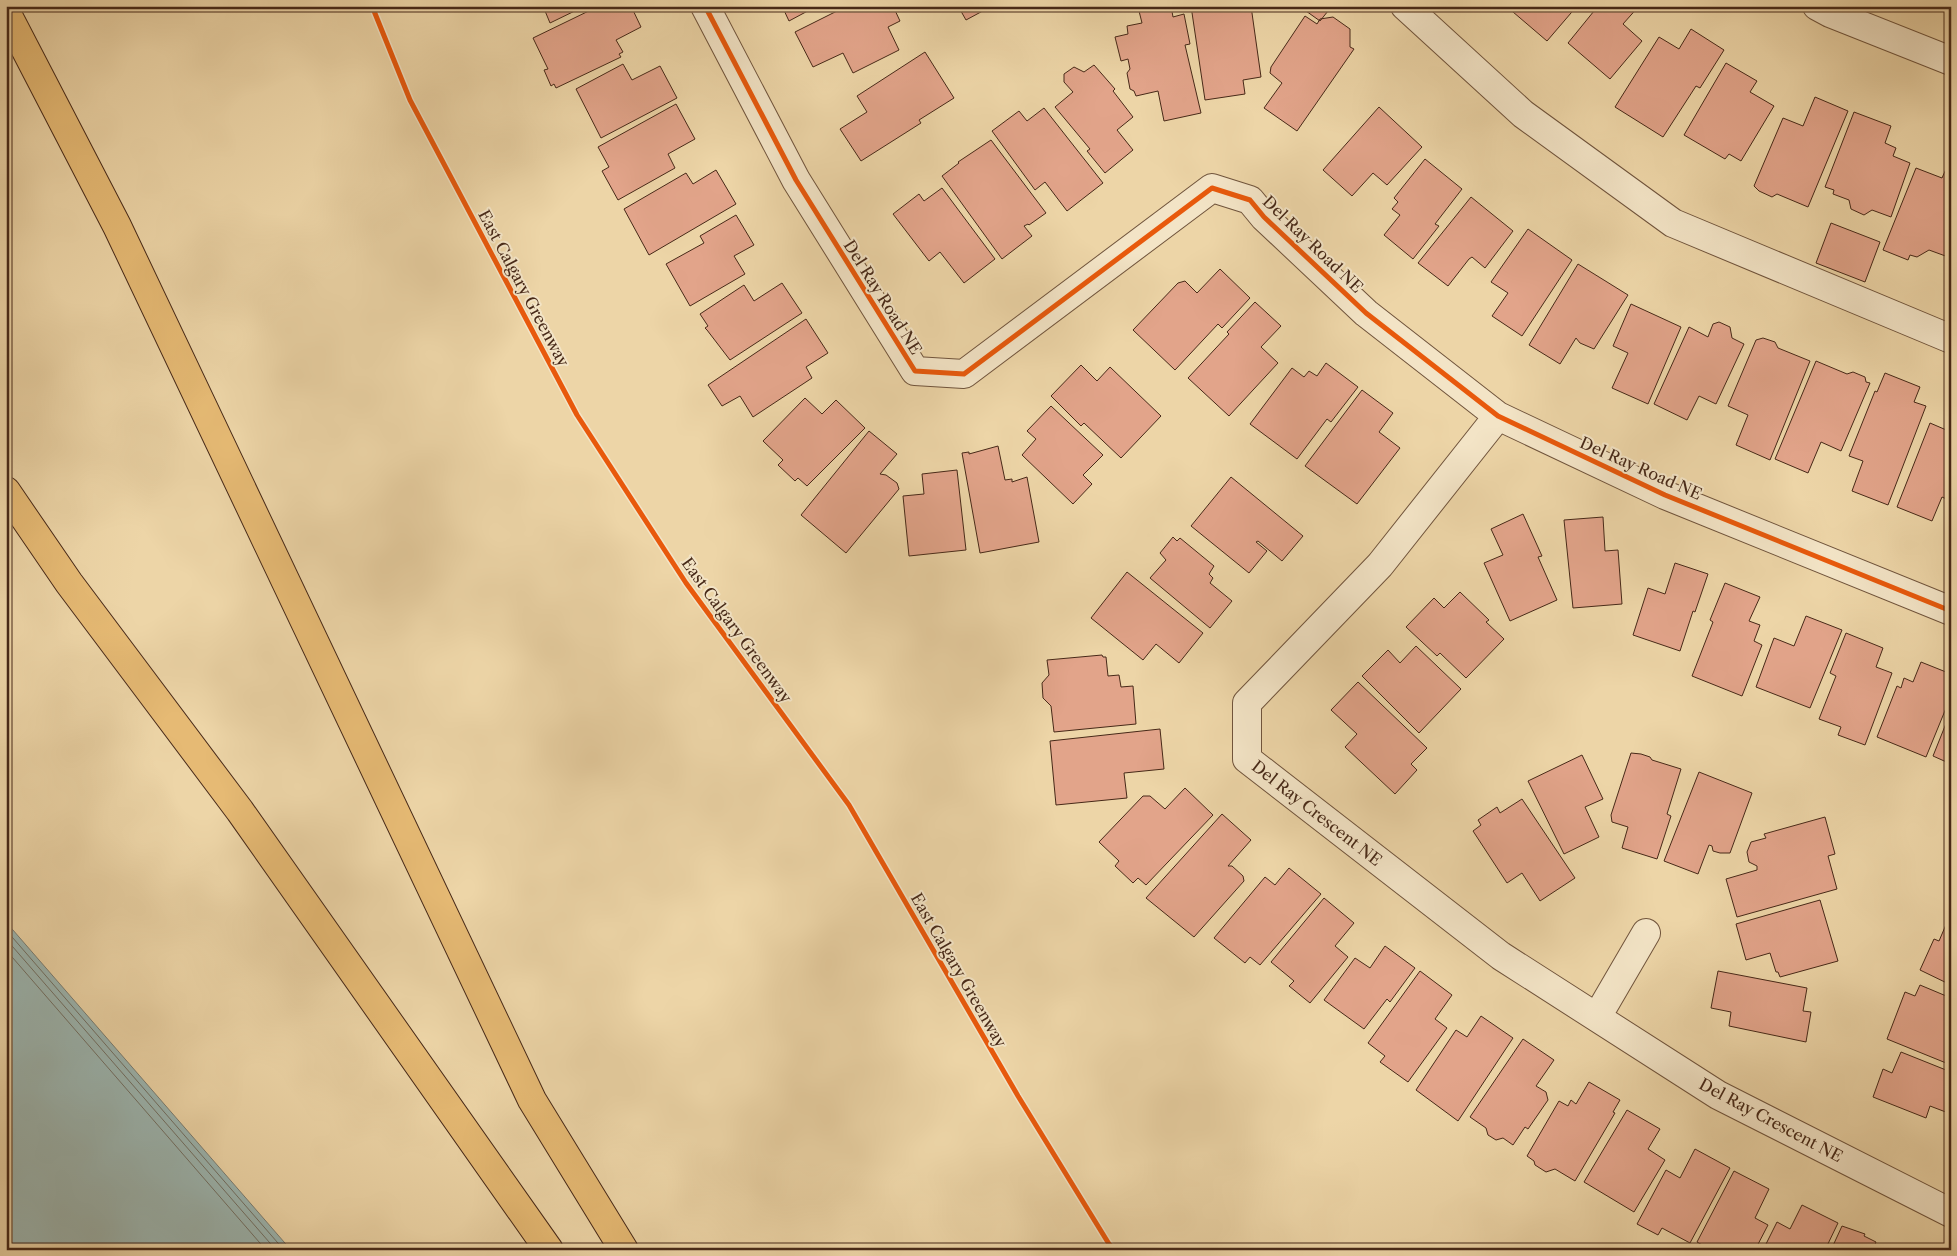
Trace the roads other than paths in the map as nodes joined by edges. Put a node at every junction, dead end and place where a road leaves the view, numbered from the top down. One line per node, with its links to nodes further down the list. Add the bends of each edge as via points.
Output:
1 (705, 6): 7 (street, Del Ray Road NE, via 796,180 915,371 964,374 1212,188 1250,200 1366,313)
2 (1404, 6): 6 (street, via 1523,114 1673,223)
3 (1817, 6): 5 (street)
4 (6, 12): 14 (highway, via 117,226 532,1100)
5 (1951, 62)
6 (1951, 339)
7 (1498, 416): 9 (street, Del Ray Road NE, via 1665,495); 11 (street, Del Ray Crescent NE, via 1380,565 1247,703 1247,759 1501,956)
8 (6, 491): 13 (highway, via 69,583 240,811)
9 (1951, 610)
10 (1646, 933): 11 (street)
11 (1597, 1017): 12 (street, Del Ray Crescent NE, via 1718,1095)
12 (1951, 1213)
13 (549, 1250)
14 (624, 1250)

